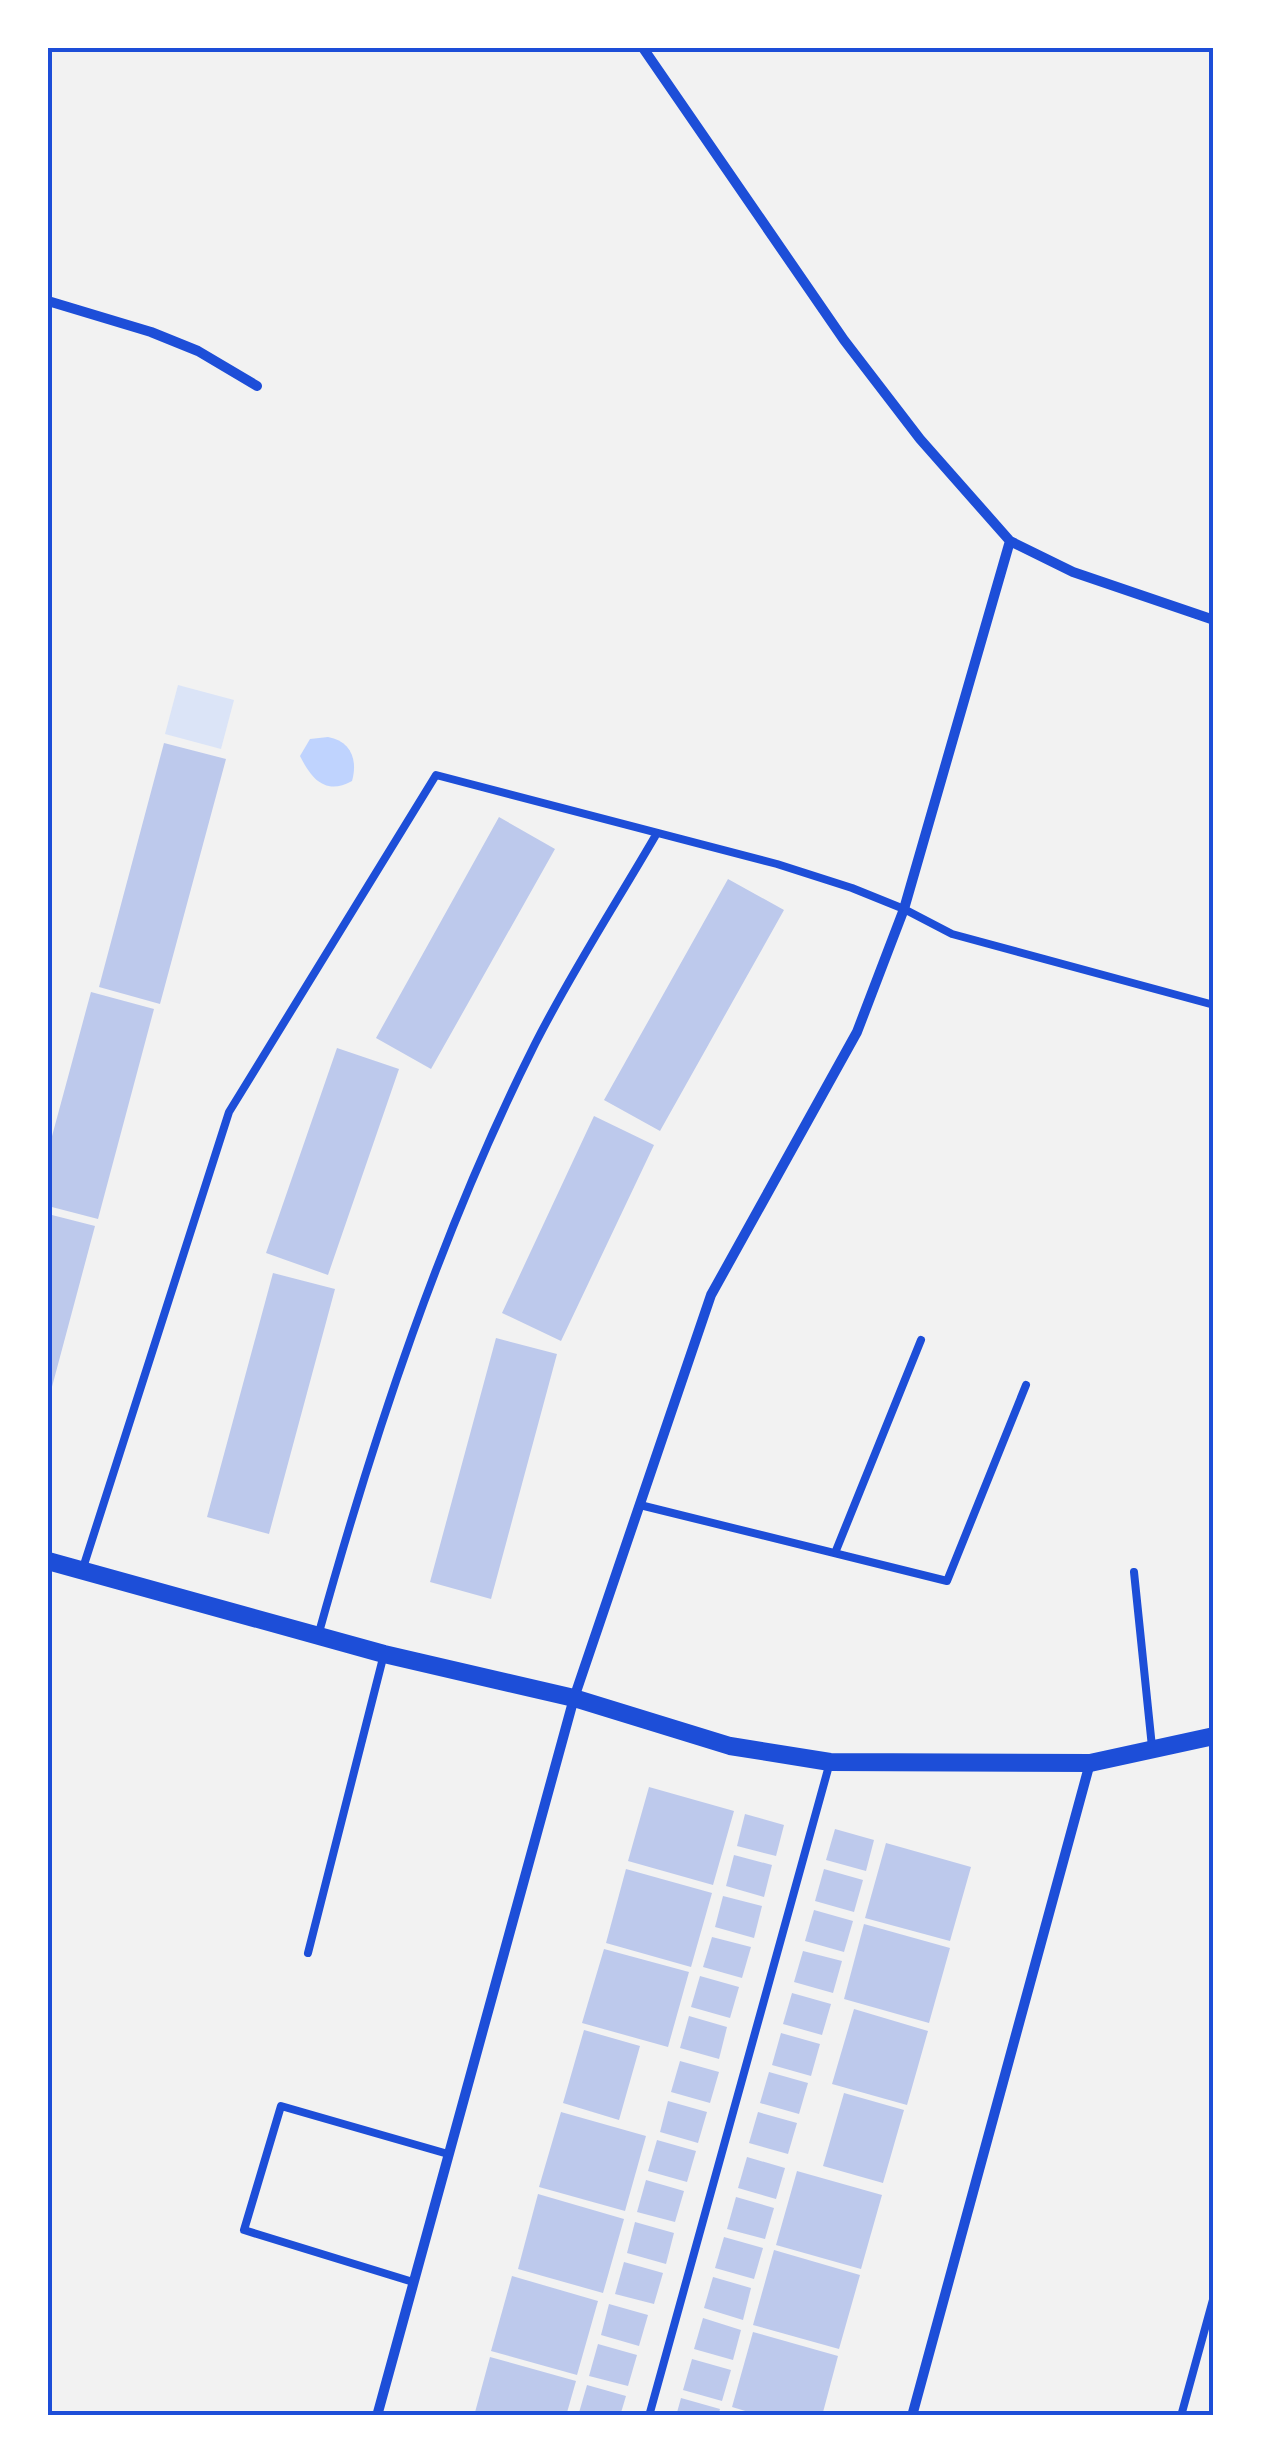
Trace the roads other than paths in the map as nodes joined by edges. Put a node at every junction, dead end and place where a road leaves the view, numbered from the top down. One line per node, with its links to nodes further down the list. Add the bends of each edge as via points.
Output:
1 (643, 48): 4 (street, via 844,340)
2 (48, 302): 3 (street, via 182,344)
3 (257, 386)
4 (1010, 541): 5 (street, via 1073,572); 7 (street)
5 (1214, 620)
6 (657, 832): 7 (lane); 14 (lane, via 436,775 228,1112); 16 (lane, via 536,1042 472,1183 418,1320)
7 (904, 909): 8 (lane, via 952,934); 11 (street, via 857,1032 711,1296)
8 (1214, 1005)
9 (921, 1340): 12 (lane)
10 (1026, 1385): 12 (lane, via 948,1581)
11 (640, 1504): 12 (lane); 18 (street)
12 (835, 1553)
13 (48, 1561): 14 (street)
14 (82, 1572): 16 (street)
15 (1134, 1572): 20 (lane)
16 (318, 1636): 17 (street)
17 (384, 1654): 18 (street); 23 (lane)
18 (574, 1698): 21 (street, via 730,1746); 24 (street)
19 (1214, 1736): 20 (street)
20 (1152, 1750): 22 (street)
21 (830, 1762): 22 (street); 28 (lane)
22 (1090, 1764): 29 (street)
23 (308, 1953)
24 (448, 2154): 25 (street); 25 (lane, via 281,2106 244,2230)
25 (413, 2282): 27 (street)
26 (1214, 2296): 30 (lane)
27 (377, 2416)
28 (649, 2416)
29 (912, 2416)
30 (1181, 2416)

